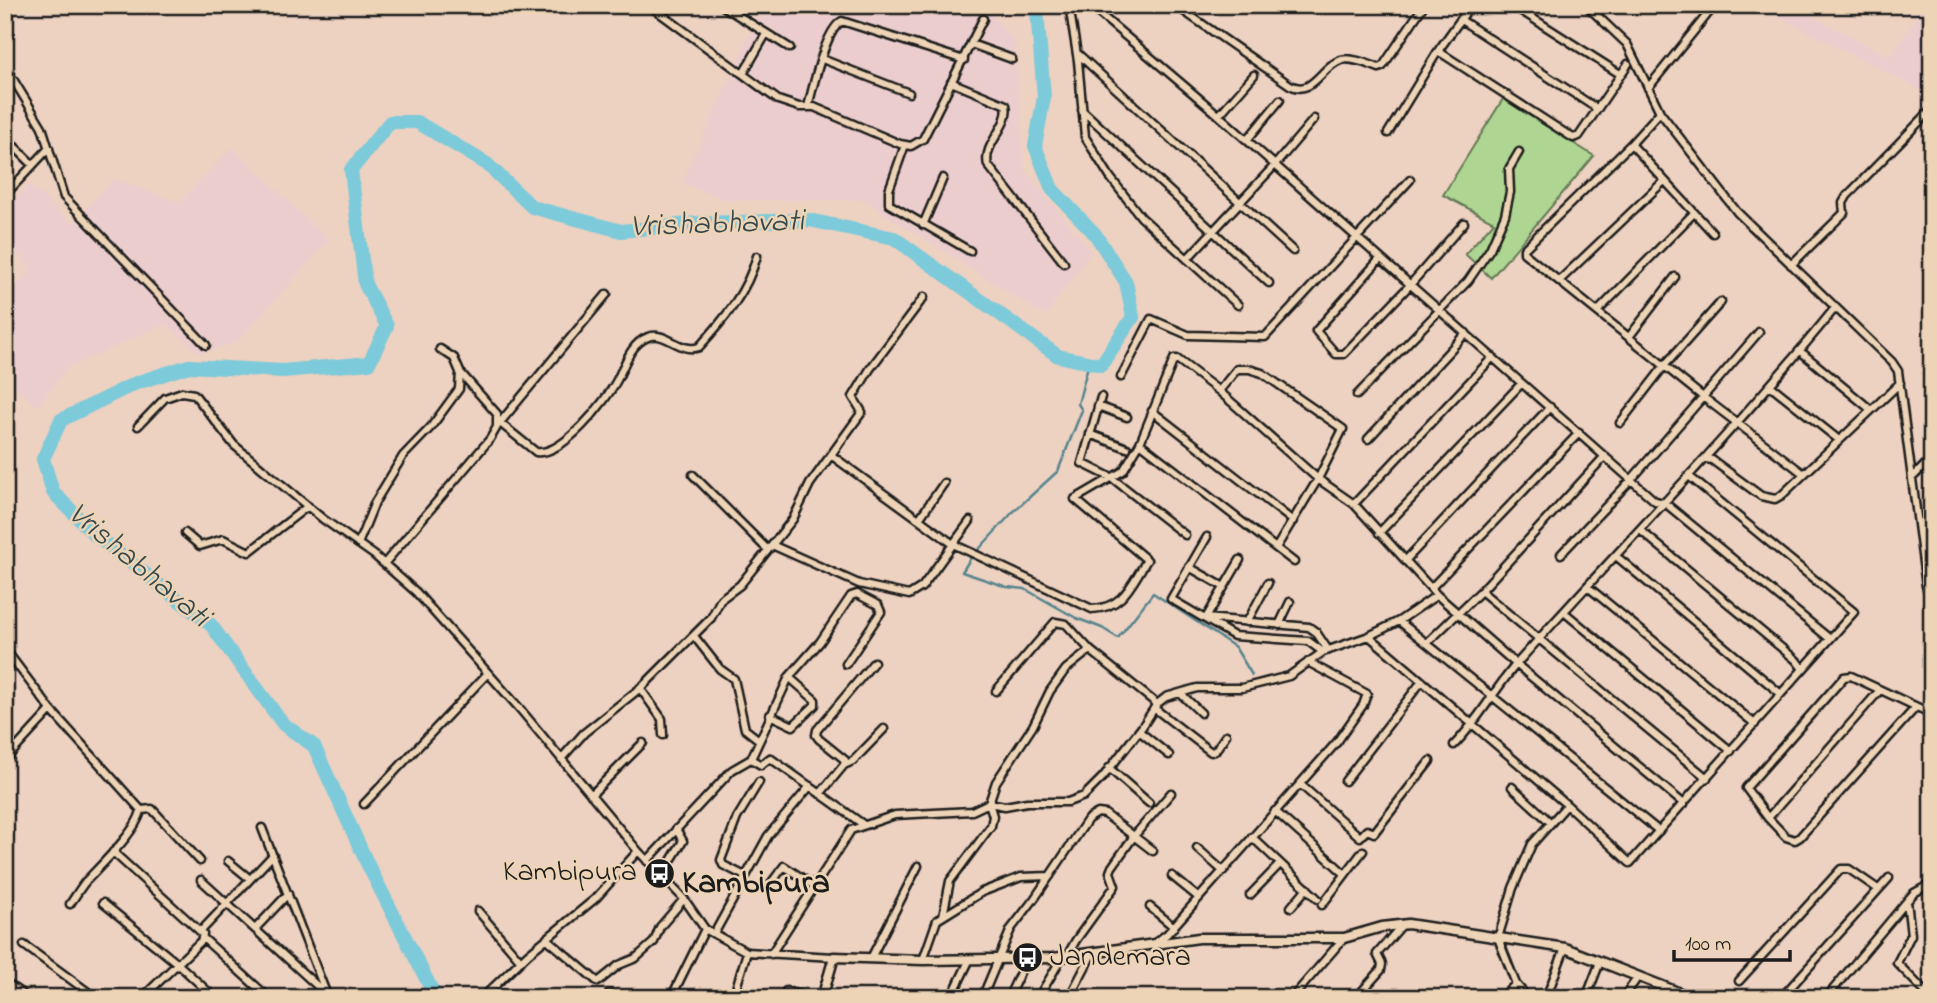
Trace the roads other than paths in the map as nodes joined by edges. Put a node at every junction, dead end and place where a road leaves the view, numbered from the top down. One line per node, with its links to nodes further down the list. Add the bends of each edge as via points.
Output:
1 (649, 5): 23 (street)
2 (721, 5): 13 (street)
3 (1069, 5): 17 (street)
4 (1089, 5): 35 (street)
5 (1175, 5): 6 (street, via 1300,89 1344,59 1383,66)
6 (1424, 5)
7 (1471, 5): 12 (street)
8 (1512, 5): 24 (street)
9 (1586, 5): 27 (street, via 1627,44)
10 (1715, 5): 27 (street)
11 (983, 19): 14 (street)
12 (1461, 20): 16 (street); 31 (street)
13 (766, 34): 15 (street); 23 (street)
14 (971, 44): 19 (street); 20 (street)
15 (790, 48)
16 (1438, 51): 31 (street, via 1573,138 1579,136); 37 (street)
17 (1077, 53): 33 (street); 50 (street)
18 (822, 59): 20 (street, via 832,32 842,21); 28 (street); 30 (street)
19 (1012, 59)
20 (964, 60): 26 (street)
21 (1628, 64): 24 (street)
22 (5, 66): 42 (street, via 36,114)
23 (743, 74): 30 (street, via 778,100)
24 (1620, 74): 31 (street)
25 (1254, 75): 35 (street)
26 (951, 82): 41 (street, via 923,139); 62 (street, via 1006,105 1007,115 987,154 988,165)
27 (1648, 88): 34 (street)
28 (909, 93)
29 (1280, 100): 39 (street)
30 (808, 107): 41 (street)
31 (1596, 108)
32 (1932, 109): 63 (street, via 1847,196 1844,213)
33 (1083, 110): 54 (street); 60 (street, via 1085,137 1110,177 1141,218)
34 (1660, 112): 40 (street); 63 (street, via 1737,212)
35 (1219, 115): 39 (street)
36 (1314, 119): 45 (street)
37 (1388, 133)
38 (5, 137): 44 (street)
39 (1247, 140): 45 (street)
40 (1631, 144): 48 (street); 65 (street, via 1524,249)
41 (905, 145): 53 (street, via 889,190 889,204)
42 (49, 148): 44 (street); 78 (street, via 64,197)
43 (1519, 152): 73 (street, via 1509,169 1505,215 1490,249)
44 (33, 165): 49 (street)
45 (1275, 165): 50 (street); 56 (street)
46 (943, 178): 53 (street)
47 (1410, 180): 56 (street)
48 (1664, 181): 51 (street); 65 (street)
49 (5, 195)
50 (1240, 202): 54 (street); 58 (street)
51 (1694, 213): 55 (street); 74 (street)
52 (1464, 223): 67 (street)
53 (923, 225): 57 (street)
54 (1214, 231): 60 (street); 66 (street)
55 (1713, 233)
56 (1356, 238): 61 (street); 84 (street, via 1265,337 1188,335 1151,318)
57 (970, 251)
58 (1293, 251)
59 (757, 256): 99 (street, via 743,292 699,347 646,337 627,357 617,381 568,439 543,453 536,452)
60 (1186, 259): 71 (street)
61 (1380, 259): 67 (street); 67 (street, via 1316,331 1336,354 1344,354)
62 (1065, 262)
63 (1791, 265): 72 (street)
64 (1675, 277): 77 (street)
65 (1559, 281): 74 (street)
66 (1269, 283)
67 (1411, 285): 73 (street)
68 (607, 294): 99 (street)
69 (924, 298): 107 (street, via 853,397 862,411)
70 (1721, 302): 82 (street)
71 (1238, 305)
72 (1835, 309): 80 (street); 85 (street, via 1892,362)
73 (1440, 310): 76 (street); 89 (street)
74 (1598, 310): 77 (street)
75 (1759, 332): 91 (street)
76 (1466, 333): 81 (street); 103 (street)
77 (1629, 337): 82 (street)
78 (206, 345)
79 (440, 349): 83 (street, via 454,358)
80 (1800, 351): 87 (street); 94 (street)
81 (1493, 357): 86 (street); 120 (street)
82 (1665, 365): 91 (street); 97 (street)
83 (460, 372): 99 (street, via 497,414); 130 (street, via 459,389 403,456 375,502)
84 (1121, 377)
85 (1900, 383): 94 (street); 116 (street)
86 (1521, 384): 93 (street); 127 (street)
87 (1770, 385): 98 (street); 104 (street)
88 (1219, 391): 95 (street, via 1174,359); 115 (street); 115 (street, via 1237,369 1249,369 1262,373 1343,429)
89 (1357, 395)
90 (1101, 397): 92 (street)
91 (1703, 397): 98 (street); 117 (street)
92 (1098, 405): 96 (street); 102 (street)
93 (1550, 407): 101 (street); 137 (street)
94 (1870, 409): 104 (street)
95 (1152, 411): 105 (street); 124 (street)
96 (1127, 417)
97 (1619, 423)
98 (1737, 423): 110 (street); 111 (street)
99 (499, 425): 139 (street)
100 (138, 426): 121 (street, via 163,399 191,393 233,445)
101 (1579, 433): 108 (street); 144 (street)
102 (1090, 434): 106 (street); 114 (street, via 1082,463)
103 (1368, 439)
104 (1839, 440): 111 (street)
105 (1140, 443): 114 (street, via 1123,471); 133 (street)
106 (1127, 448)
107 (831, 455): 122 (street); 132 (street)
108 (1605, 456): 117 (street); 145 (street)
109 (1932, 458): 116 (street)
110 (1706, 460): 111 (street, via 1768,499 1783,495); 113 (street)
111 (1804, 474)
112 (693, 475): 132 (street)
113 (1690, 477): 119 (street); 158 (street, via 1854,612)
114 (1112, 478): 128 (street); 131 (street, via 1075,499 1147,560 1118,603 1092,609)
115 (1318, 478): 120 (street); 124 (street)
116 (1912, 478): 148 (street)
117 (1631, 480): 119 (street, via 1655,501); 134 (street)
118 (944, 483): 122 (street)
119 (1665, 503): 125 (street); 158 (street)
120 (1353, 505): 127 (street)
121 (308, 506): 126 (street, via 249,552 223,538 200,546); 130 (street)
122 (919, 519): 131 (street)
123 (970, 521): 131 (street)
124 (1293, 521): 133 (street)
125 (1640, 530): 135 (street); 167 (street)
126 (186, 533)
127 (1379, 533): 137 (street)
128 (1185, 535)
129 (1207, 537): 140 (street)
130 (358, 544): 139 (street)
131 (953, 544): 132 (street, via 922,587 909,595 859,584)
132 (770, 548): 155 (street, via 740,585 721,599)
133 (1276, 548): 138 (street)
134 (1561, 554)
135 (1616, 556): 143 (street); 175 (street)
136 (1240, 560): 142 (street)
137 (1405, 561): 144 (street)
138 (1294, 562)
139 (384, 564): 168 (street, via 416,592)
140 (1189, 567): 142 (street); 151 (street, via 1171,599)
141 (1268, 583): 153 (street)
142 (1224, 587): 151 (street)
143 (1588, 587): 149 (street); 183 (street)
144 (1431, 588): 146 (street)
145 (1481, 592): 150 (street); 157 (street)
146 (1437, 595): 150 (street); 152 (street)
147 (1290, 602): 154 (street)
148 (1932, 603)
149 (1564, 612): 157 (street); 192 (street)
150 (1459, 613): 159 (street); 166 (street)
151 (1206, 618): 153 (street); 162 (street, via 1234,636 1307,641)
152 (1399, 621): 156 (street); 159 (street)
153 (1247, 622): 154 (street)
154 (1279, 625): 162 (street, via 1309,627)
155 (694, 636): 171 (street); 189 (street, via 734,679 746,729)
156 (1368, 636): 162 (street); 170 (street)
157 (1539, 639): 166 (street); 200 (street)
158 (1830, 639): 167 (street)
159 (1427, 643): 176 (street)
160 (5, 649): 179 (street)
161 (1090, 650): 173 (street, via 1066,624 1055,622); 177 (street); 209 (street, via 1066,669 1047,695 1034,726 996,782)
162 (1326, 651): 164 (street)
163 (874, 662): 198 (street, via 817,730 818,739 845,760)
164 (1308, 662): 174 (street, via 1289,676 1242,688 1196,688); 203 (street, via 1367,694 1337,742)
165 (846, 664): 169 (street, via 881,612 878,605 854,594)
166 (1516, 664): 176 (street); 212 (street)
167 (1803, 669): 175 (street)
168 (488, 673): 194 (street); 211 (street)
169 (789, 677): 182 (street); 182 (street, via 815,705 793,726)
170 (1422, 681): 184 (street); 201 (street)
171 (640, 688): 187 (street, via 662,719); 194 (street, via 584,733)
172 (1880, 690): 178 (street); 216 (street); 216 (street, via 1844,677 1747,787)
173 (996, 691)
174 (1180, 693): 177 (street); 180 (street)
175 (1781, 694): 183 (street)
176 (1492, 696): 184 (street); 221 (street)
177 (1155, 706): 186 (street); 188 (street, via 1211,752)
178 (1916, 707): 181 (street); 216 (street, via 1795,840)
179 (51, 710): 196 (street); 214 (street)
180 (1201, 713)
181 (1932, 714)
182 (770, 715): 189 (street)
183 (1755, 724): 192 (street)
184 (1474, 725): 191 (street); 213 (street)
185 (884, 729): 198 (street)
186 (1139, 731): 193 (street); 199 (street)
187 (663, 734)
188 (1226, 735)
189 (759, 740): 195 (street)
190 (643, 743): 208 (street)
191 (1454, 746)
192 (1731, 751): 200 (street)
193 (1169, 755)
194 (561, 759): 208 (street)
195 (751, 759): 204 (street, via 761,765 769,757); 220 (street, via 732,770)
196 (5, 761)
197 (1430, 761): 203 (street, via 1374,833 1367,830 1360,837)
198 (844, 765): 206 (street)
199 (1109, 768): 209 (street, via 1084,796 1068,802); 210 (street)
200 (1707, 778): 212 (street)
201 (1345, 781)
202 (759, 782): 238 (street, via 737,818 721,860)
203 (1300, 784): 215 (street)
204 (810, 786): 206 (street); 238 (street, via 768,836)
205 (1512, 787): 217 (street)
206 (820, 793): 218 (street)
207 (1171, 793): 222 (street)
208 (591, 795): 225 (street)
209 (989, 803): 218 (street, via 972,811 895,814); 260 (street, via 991,825 950,881)
210 (1149, 803)
211 (364, 804)
212 (1684, 804): 221 (street)
213 (1567, 805): 217 (street); 221 (street, via 1630,863)
214 (141, 810): 228 (street); 230 (street, via 152,809)
215 (1275, 811): 223 (street); 236 (street)
216 (1768, 818)
217 (1551, 823): 268 (street, via 1532,844)
218 (864, 825): 246 (street, via 851,830)
219 (262, 828): 229 (street)
220 (676, 830): 232 (street); 237 (street, via 683,841)
221 (1660, 831)
222 (1133, 836): 226 (street); 239 (street, via 1098,813 1086,821); 276 (street, via 1111,869 1115,886)
223 (1252, 837): 233 (street); 235 (street)
224 (1197, 848): 235 (street)
225 (638, 851): 232 (street); 269 (street, via 596,898)
226 (1153, 851)
227 (1363, 851): 236 (street)
228 (113, 852): 256 (street); 265 (street)
229 (273, 855): 242 (street); 249 (street)
230 (200, 861)
231 (228, 861): 242 (street)
232 (648, 861): 237 (street)
233 (1280, 864): 247 (street); 250 (street)
234 (918, 866): 278 (street)
235 (1223, 871): 251 (street)
236 (1345, 874): 247 (street, via 1320,902)
237 (662, 875): 252 (street)
238 (745, 876): 266 (street)
239 (1050, 876): 260 (street, via 1021,877 994,887); 281 (street, via 1011,929)
240 (1172, 876): 251 (street)
241 (1889, 877): 248 (street)
242 (250, 879): 255 (street)
243 (201, 880): 255 (street)
244 (772, 882): 246 (street, via 784,866)
245 (1932, 883): 253 (street)
246 (814, 886): 275 (street)
247 (1307, 888): 257 (street)
248 (1878, 889): 287 (street, via 1843,868); 315 (street)
249 (288, 894): 263 (street); 292 (street)
250 (1250, 895)
251 (1199, 898): 262 (street)
252 (684, 900): 264 (street); 269 (street, via 660,927 654,942 598,982)
253 (1907, 901): 316 (street); 317 (street, via 1911,935 1896,963)
254 (103, 903): 285 (street)
255 (228, 903): 263 (street); 265 (street)
256 (70, 904)
257 (1291, 906)
258 (1150, 907): 262 (street)
259 (478, 911): 283 (street)
260 (943, 916): 282 (street, via 934,925)
261 (1402, 925): 267 (street); 268 (street); 308 (street, via 1377,954 1381,970)
262 (1174, 927): 270 (street)
263 (255, 929): 292 (street)
264 (705, 929): 266 (street); 298 (street)
265 (202, 934): 285 (street); 296 (street)
266 (715, 934): 273 (street)
267 (1345, 938): 270 (street, via 1199,938); 307 (street)
268 (1498, 938): 272 (street); 289 (street)
269 (547, 939): 283 (street)
270 (1153, 944): 274 (street)
271 (24, 945): 294 (street)
272 (1565, 948): 284 (street); 311 (street)
273 (747, 952): 275 (street); 299 (street)
274 (1093, 953): 276 (street); 306 (street)
275 (771, 954): 277 (street)
276 (1064, 956): 279 (street); 305 (street)
277 (834, 957): 278 (street); 301 (street)
278 (871, 958): 282 (street)
279 (1027, 958): 281 (street); 304 (street)
280 (970, 959): 281 (street); 282 (street); 302 (street)
281 (998, 959): 303 (street)
282 (923, 960)
283 (521, 961): 297 (street)
284 (1600, 962): 286 (street); 312 (street)
285 (178, 964): 291 (street); 295 (street)
286 (1638, 977): 313 (street); 314 (street)
287 (1739, 981)
288 (5, 982): 293 (street)
289 (1516, 984): 309 (street); 310 (street)
290 (786, 991): 300 (street)
291 (147, 996)
292 (328, 997)
293 (27, 998)
294 (96, 998)
295 (215, 998)
296 (270, 998)
297 (482, 998)
298 (671, 998)
299 (733, 998)
300 (812, 998)
301 (822, 998)
302 (951, 998)
303 (982, 998)
304 (1008, 998)
305 (1038, 998)
306 (1069, 998)
307 (1292, 998)
308 (1356, 998)
309 (1501, 998)
310 (1528, 998)
311 (1546, 998)
312 (1586, 998)
313 (1623, 998)
314 (1693, 998)
315 (1781, 998)
316 (1826, 998)
317 (1931, 998)

